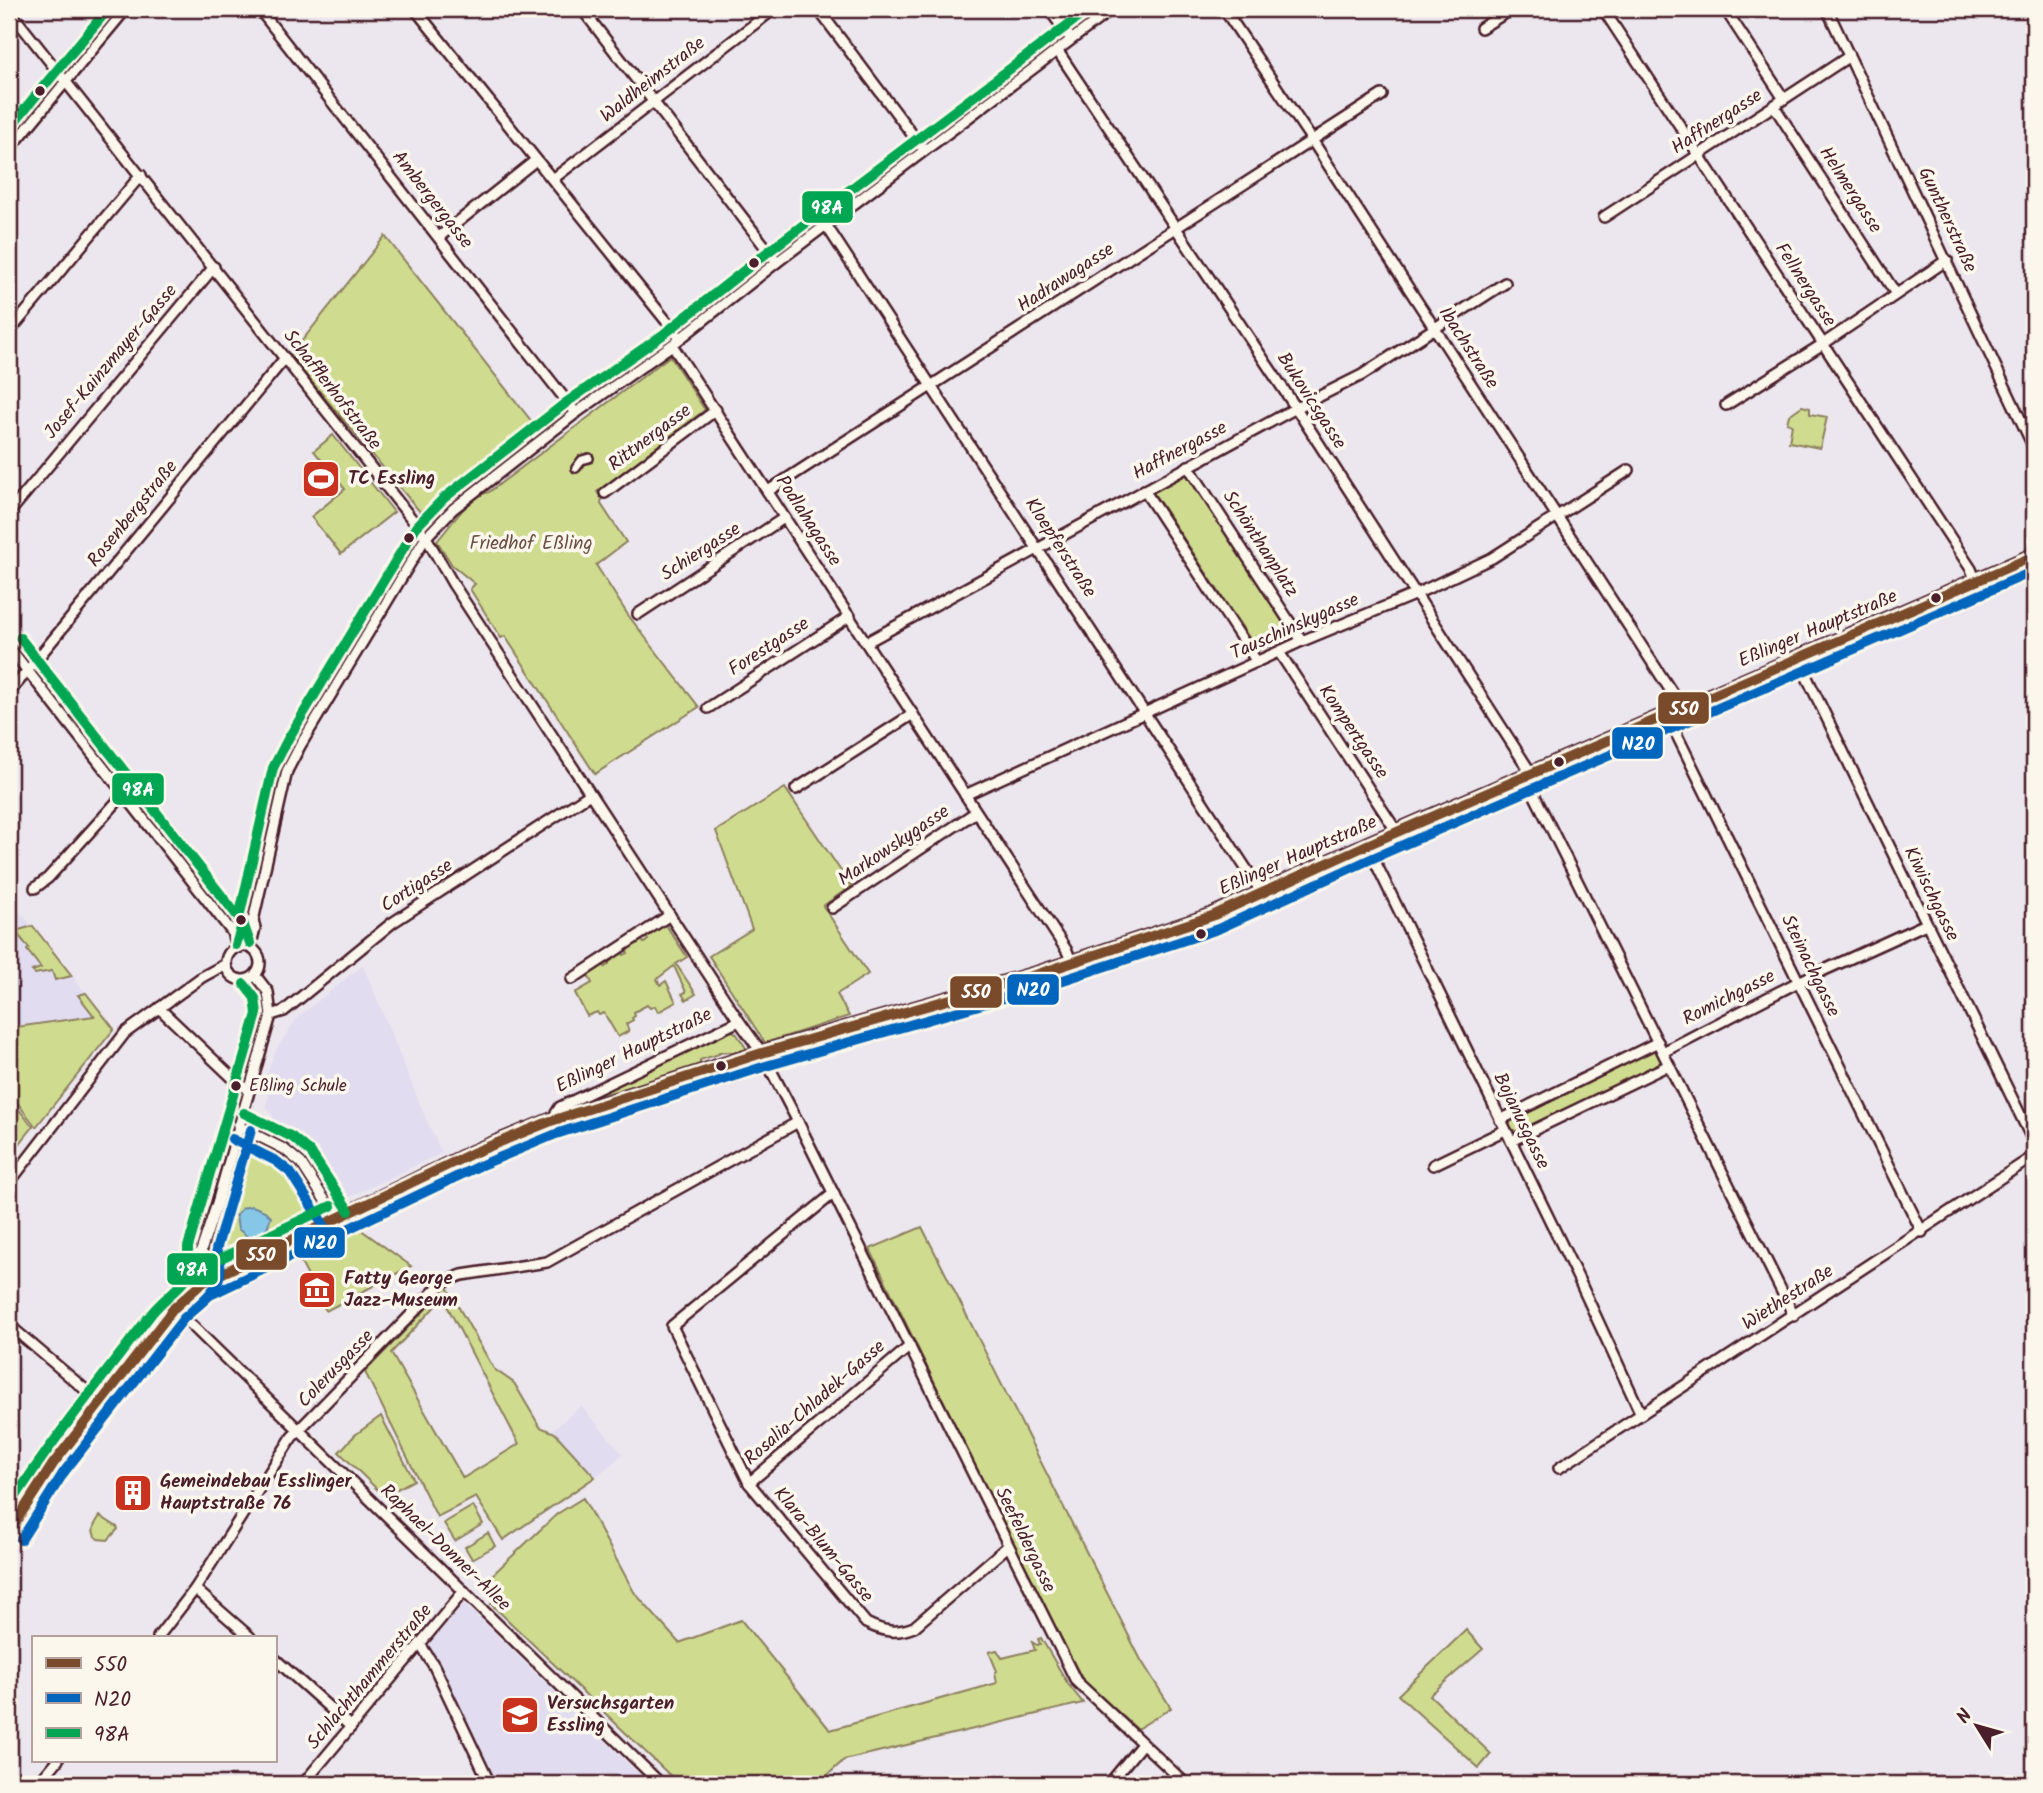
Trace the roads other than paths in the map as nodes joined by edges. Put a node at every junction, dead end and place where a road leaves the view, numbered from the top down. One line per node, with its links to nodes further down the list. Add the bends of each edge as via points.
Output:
1 (126, 9): 19 (street)
2 (259, 9): 34 (street, Ambergergasse)
3 (415, 9): 28 (street, Podlahagasse)
4 (582, 9): 22 (street)
5 (774, 9): 22 (street, Waldheimstraße)
6 (818, 9): 26 (street)
7 (1049, 9): 16 (street)
8 (1112, 9): 16 (street)
9 (1224, 9): 24 (street, Ibachstraße)
10 (1512, 9): 15 (street)
11 (1603, 9): 27 (street, Fellnergasse)
12 (1724, 9): 21 (street)
13 (1827, 9): 18 (street, Guntherstraße)
14 (9, 10): 19 (street, Schafflerhofstraße)
15 (1481, 28)
16 (1071, 39): 17 (street)
17 (1057, 50): 26 (street); 33 (street, Bukovicsgasse)
18 (1848, 57): 21 (street, Haffnergasse); 35 (street, Guntherstraße)
19 (66, 81): 25 (street); 29 (street, Schafflerhofstraße)
20 (1382, 95): 24 (street, Hadrawagasse)
21 (1784, 99): 23 (street, Haffnergasse)
22 (653, 102): 30 (street, Waldheimstraße); 36 (street)
23 (1774, 106): 27 (street, Haffnergasse); 39 (street, Helmergasse)
24 (1312, 140): 33 (street, Hadrawagasse); 40 (street, Ibachstraße)
25 (9, 150)
26 (924, 150): 32 (street)
27 (1699, 155): 31 (street, Haffnergasse); 43 (street, Fellnergasse)
28 (536, 160): 30 (street, Podlahagasse); 34 (street)
29 (141, 174): 37 (street, Schafflerhofstraße); 41 (street)
30 (553, 179): 42 (street, Podlahagasse)
31 (1604, 217)
32 (826, 225): 36 (street); 45 (street, Kloepferstraße)
33 (1177, 228): 45 (street, Hadrawagasse); 47 (street, Bukovicsgasse)
34 (439, 237): 49 (street, Ambergergasse)
35 (1947, 260): 39 (street); 50 (street, Guntherstraße)
36 (777, 262): 42 (street)
37 (214, 267): 44 (street, Schafflerhofstraße); 58 (street, Josef-Kainzmayer-Gasse)
38 (1505, 283): 40 (street, Haffnergasse)
39 (1896, 293): 43 (street)
40 (1434, 328): 47 (street, Haffnergasse, via 1362,375); 59 (street, Ibachstraße)
41 (9, 332)
42 (676, 341): 48 (street, Podlahagasse); 49 (street)
43 (1823, 344): 46 (street); 64 (street, Fellnergasse)
44 (285, 358): 61 (street, Schafflerhofstraße); 74 (street, Rosenbergstraße)
45 (932, 385): 56 (street, Hadrawagasse); 62 (street, Kloepferstraße)
46 (1726, 405)
47 (1296, 408): 52 (street, Haffnergasse); 65 (street, Bukovicsgasse)
48 (716, 410): 56 (street, Podlahagasse); 57 (street, Rittnergasse)
49 (576, 413): 61 (street, via 472,493)
50 (2034, 448)
51 (589, 458): 53 (street)
52 (1188, 466): 55 (street, Haffnergasse); 68 (street, Schönthanplatz)
53 (576, 467)
54 (1629, 470): 59 (street, Tauschinskygasse)
55 (1144, 490): 62 (street, Haffnergasse); 73 (street)
56 (768, 491): 60 (street, Podlahagasse)
57 (605, 493)
58 (9, 513)
59 (1557, 516): 65 (street, Tauschinskygasse, via 1492,558); 77 (street, Ibachstraße)
60 (783, 518): 66 (street, Schiergasse); 67 (street, Podlahagasse)
61 (426, 537): 84 (street, Schafflerhofstraße); 94 (street, via 287,771 255,928)
62 (1039, 549): 69 (street, Haffnergasse); 78 (street, Kloepferstraße)
63 (2034, 556): 64 (main road, Eßlinger Hauptstraße)
64 (1976, 581): 72 (main road, Eßlinger Hauptstraße)
65 (1416, 594): 68 (street, Tauschinskygasse); 81 (street, Bukovicsgasse)
66 (638, 614)
67 (850, 616): 69 (street, Podlahagasse); 76 (street, Forestgasse)
68 (1302, 641): 71 (street, Tauschinskygasse)
69 (867, 642): 79 (street, Podlahagasse)
70 (9, 647): 74 (street)
71 (1279, 652): 73 (street, Tauschinskygasse); 87 (street, Kompertgasse)
72 (1798, 659): 77 (main road, Eßlinger Hauptstraße); 93 (street, Kiwischgasse)
73 (1258, 662): 78 (street, Tauschinskygasse)
74 (27, 670): 75 (street, Rosenbergstraße); 83 (street)
75 (9, 692)
76 (708, 708)
77 (1682, 708): 80 (main road, Eßlinger Hauptstraße)
78 (1145, 712): 85 (street, Tauschinskygasse); 90 (street, Kloepferstraße)
79 (913, 715): 82 (street); 85 (street, Podlahagasse)
80 (1667, 715): 81 (main road, Eßlinger Hauptstraße); 99 (street, Steinachgasse)
81 (1528, 775): 87 (main road, Eßlinger Hauptstraße); 103 (street, Bukovicsgasse)
82 (796, 789)
83 (124, 794): 89 (street); 94 (street)
84 (590, 794): 92 (street, Schafflerhofstraße); 101 (street, Cortigasse, via 392,923 284,1011)
85 (965, 795): 86 (street, Podlahagasse)
86 (976, 813): 91 (street, Markowskygasse); 95 (street, Podlahagasse)
87 (1397, 832): 88 (main road, Eßlinger Hauptstraße)
88 (1367, 845): 90 (main road, Eßlinger Hauptstraße); 108 (street, Bojanusgasse)
89 (35, 888)
90 (1262, 893): 95 (main road, Eßlinger Hauptstraße, via 1212,916)
91 (832, 908)
92 (670, 915): 98 (street); 102 (street, Schafflerhofstraße)
93 (1926, 924): 99 (street, Romichgasse); 114 (street, Kiwischgasse)
94 (242, 947): 96 (street, via 228,955); 97 (street, via 259,956)
95 (1072, 963): 105 (main road, Eßlinger Hauptstraße)
96 (226, 964): 97 (street, via 233,977 243,980); 100 (street)
97 (255, 975): 101 (street, via 268,992)
98 (572, 979)
99 (1798, 982): 104 (street, Romichgasse); 120 (street, Steinachgasse)
100 (159, 1008): 107 (street); 117 (street, via 125,1033)
101 (271, 1015): 107 (street)
102 (738, 1021): 105 (street, Schafflerhofstraße); 109 (street, Eßlinger Hauptstraße, via 559,1107)
103 (1658, 1042): 104 (street, Bukovicsgasse); 108 (street)
104 (1663, 1052): 106 (street, Bukovicsgasse)
105 (762, 1053): 109 (main road, Eßlinger Hauptstraße); 110 (street, Seefeldergasse)
106 (1669, 1065): 113 (street); 126 (street, Bukovicsgasse)
107 (248, 1089): 111 (street)
108 (1500, 1120): 112 (street, Bojanusgasse)
109 (551, 1121): 119 (main road, Eßlinger Hauptstraße)
110 (799, 1122): 118 (street, Seefeldergasse); 131 (street, Colerusgasse, via 547,1262 443,1282)
111 (239, 1126): 119 (street, via 301,1163); 121 (street)
112 (1505, 1130): 113 (street, Bojanusgasse); 116 (street)
113 (1511, 1141): 130 (street, Bojanusgasse)
114 (2034, 1143)
115 (2034, 1156): 120 (street, Wiethestraße)
116 (1433, 1165)
117 (9, 1183)
118 (834, 1193): 128 (street, Seefeldergasse); 133 (street, Rosalia-Chladek-Gasse, via 672,1326)
119 (337, 1219): 123 (main road, Eßlinger Hauptstraße)
120 (1922, 1232): 126 (street, Wiethestraße)
121 (201, 1251): 122 (street); 124 (street, via 194,1265)
122 (209, 1264): 123 (street); 124 (street)
123 (230, 1271): 124 (main road, Eßlinger Hauptstraße)
124 (197, 1288): 125 (main road, Eßlinger Hauptstraße)
125 (174, 1308): 129 (main road, Eßlinger Hauptstraße); 131 (street, Raphael-Donner-Allee)
126 (1794, 1315): 130 (street, Wiethestraße)
127 (9, 1325): 129 (street)
128 (910, 1346): 133 (street, Rosalia-Chladek-Gasse); 135 (street, Seefeldergasse)
129 (101, 1403): 134 (main road, Eßlinger Hauptstraße, via 53,1464)
130 (1641, 1415): 132 (street, Wiethestraße)
131 (298, 1430): 136 (street, Colerusgasse); 137 (street, Raphael-Donner-Allee)
132 (1559, 1468)
133 (749, 1483): 135 (street, Klara-Blum-Gasse, via 866,1623 879,1630 914,1627)
134 (9, 1532)
135 (1008, 1546): 143 (street, Seefeldergasse, via 1076,1681)
136 (195, 1590): 138 (street, Colerusgasse); 139 (street)
137 (464, 1591): 140 (street, Schlachthammerstraße); 148 (street, Raphael-Donner-Allee)
138 (159, 1636)
139 (249, 1636)
140 (420, 1644): 142 (street, Schlachthammerstraße); 147 (street)
141 (276, 1661): 142 (street)
142 (351, 1727): 146 (street, Schlachthammerstraße)
143 (1142, 1745): 149 (street); 150 (street, Seefeldergasse)
144 (56, 1762): 145 (street)
145 (38, 1784)
146 (303, 1784)
147 (491, 1784)
148 (661, 1784)
149 (1109, 1784)
150 (1186, 1784)

